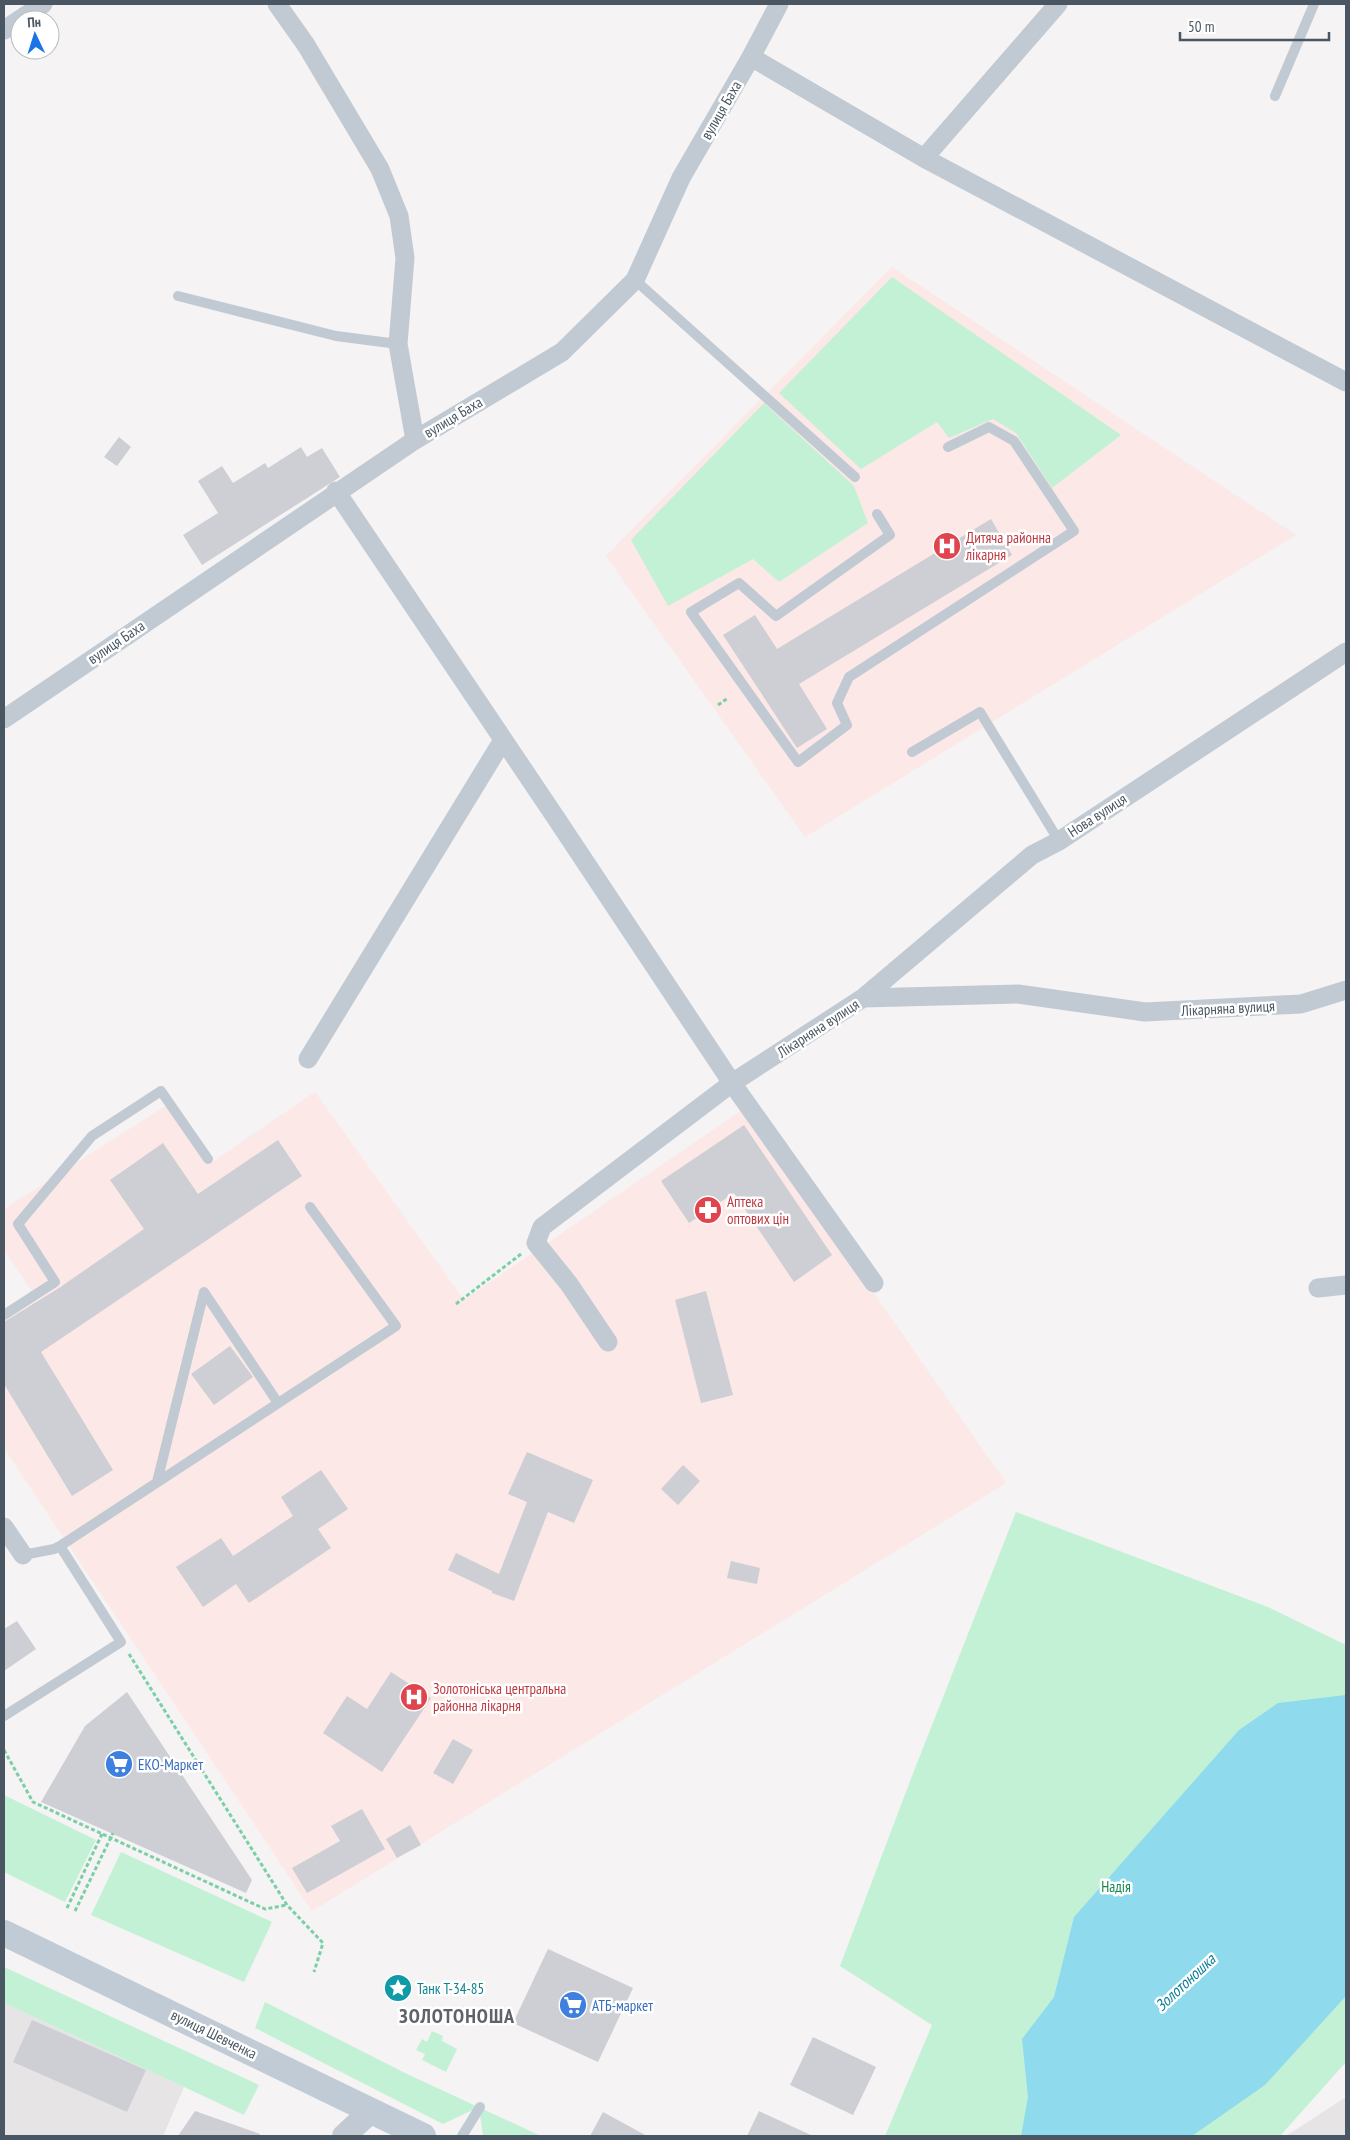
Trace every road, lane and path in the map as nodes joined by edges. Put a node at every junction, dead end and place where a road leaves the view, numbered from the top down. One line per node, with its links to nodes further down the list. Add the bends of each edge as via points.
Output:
1 (43, 4): 6 (street)
2 (277, 4): 12 (street, via 306,45 380,169 399,216 406,258)
3 (779, 4): 7 (street, вулиця Баха)
4 (1058, 4): 9 (street)
5 (1314, 4): 8 (lane)
6 (4, 30)
7 (751, 57): 9 (street); 10 (street, вулиця Баха, via 681,178)
8 (1275, 96)
9 (924, 158): 13 (street)
10 (635, 280): 14 (street, вулиця Баха, via 562,352); 16 (lane)
11 (178, 296): 12 (lane, via 336,336)
12 (398, 344): 14 (street)
13 (1346, 382)
14 (415, 440): 17 (street, вулиця Баха)
15 (948, 447): 18 (lane, via 989,426 1014,441 1074,531 849,677 837,703 847,726 798,762 691,612 739,583 776,616 890,535)
16 (855, 477)
17 (336, 491): 22 (street, вулиця Баха); 23 (street)
18 (877, 514)
19 (1346, 652): 25 (street, Нова вулиця)
20 (728, 698): 21 (path)
21 (718, 705)
22 (4, 719)
23 (503, 740): 28 (street); 29 (street)
24 (912, 752): 25 (lane, via 980,712)
25 (1059, 841): 27 (street, Нова вулиця, via 1032,856)
26 (1346, 990): 27 (street, Лікарняна вулиця, via 1301,1004 1145,1012 1018,994)
27 (863, 998): 29 (street, Лікарняна вулиця)
28 (308, 1059)
29 (732, 1083): 32 (street, Лікарняна вулиця, via 542,1227); 33 (street)
30 (208, 1159): 37 (lane, via 161,1091 92,1136 18,1224 55,1282)
31 (310, 1207): 39 (lane, via 396,1326)
32 (536, 1243): 36 (path); 38 (street, via 569,1284)
33 (874, 1283)
34 (1346, 1284): 35 (street)
35 (1318, 1288)
36 (456, 1304)
37 (4, 1315)
38 (608, 1342)
39 (278, 1404): 40 (lane); 40 (lane, via 204,1292)
40 (157, 1482): 42 (lane)
41 (4, 1527): 43 (street)
42 (60, 1546): 43 (lane); 44 (lane)
43 (23, 1555)
44 (121, 1642): 45 (lane); 50 (path)
45 (4, 1716)
46 (4, 1750): 48 (path, via 33,1802)
47 (113, 1833): 49 (path)
48 (102, 1834): 49 (path); 51 (path)
49 (110, 1838): 50 (path, via 265,1909); 52 (path)
50 (287, 1905): 54 (path, via 323,1943)
51 (67, 1908)
52 (74, 1912)
53 (4, 1933): 56 (main road, вулиця Шевченка)
54 (314, 1972)
55 (480, 2107): 59 (lane)
56 (371, 2110): 57 (street); 58 (main road, вулиця Шевченка)
57 (344, 2136)
58 (424, 2136)
59 (462, 2136)

